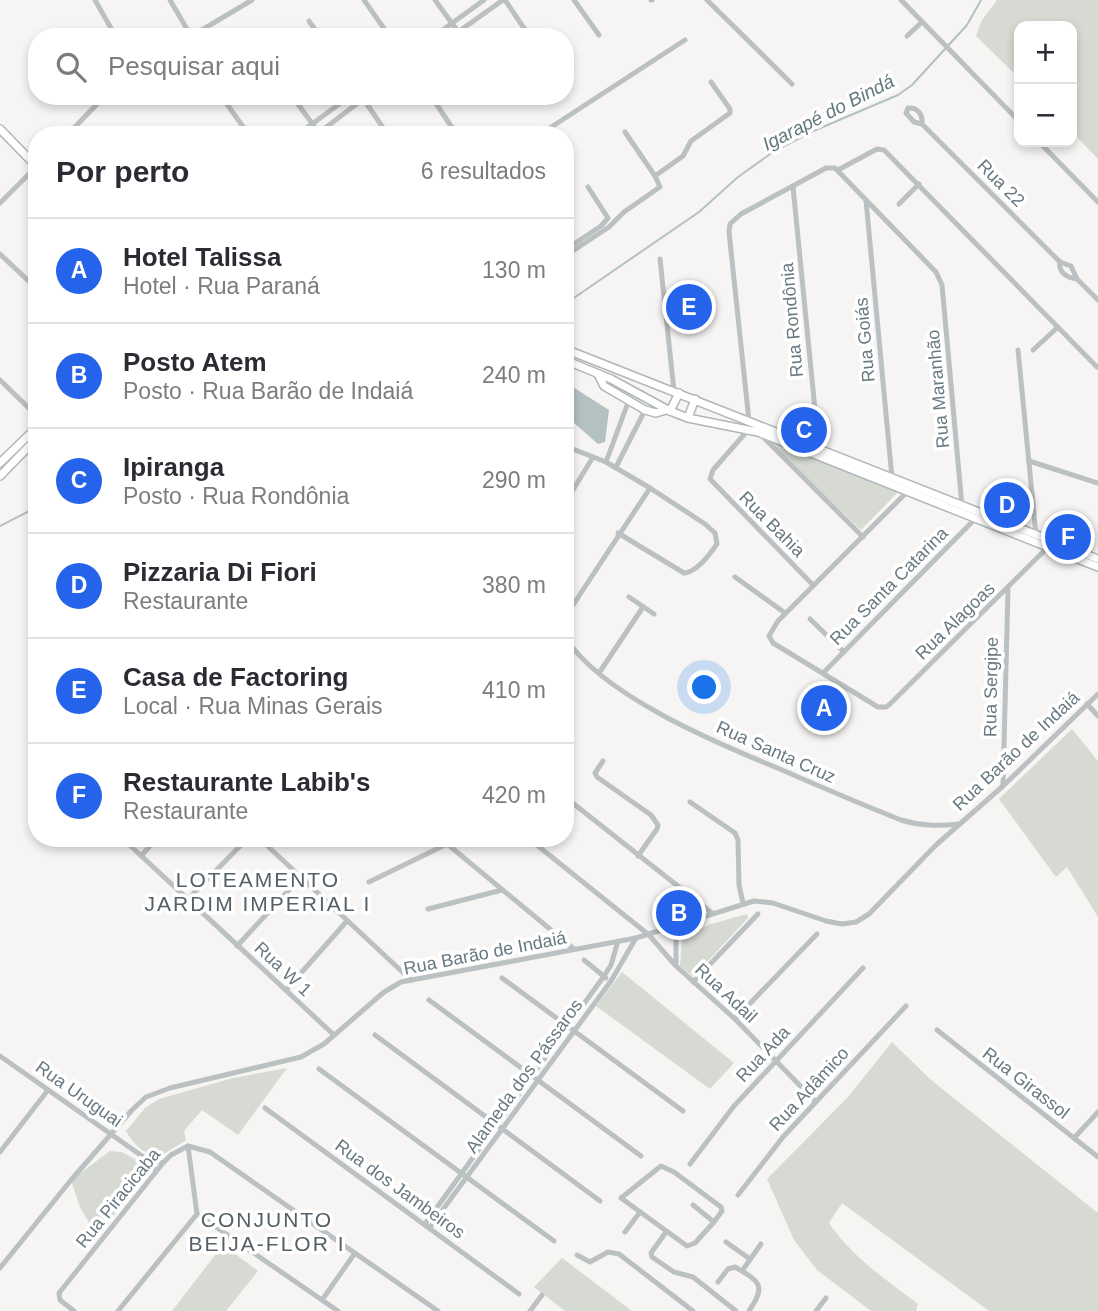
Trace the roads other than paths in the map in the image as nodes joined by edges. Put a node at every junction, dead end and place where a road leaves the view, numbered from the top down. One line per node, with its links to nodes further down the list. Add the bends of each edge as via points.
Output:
1 (94, 0): 14 (street)
2 (170, 0): 15 (street)
3 (364, 0): 18 (street)
4 (435, 0): 13 (street)
5 (484, 0): 13 (street)
6 (504, 0): 21 (street); 22 (street)
7 (574, 0): 23 (street)
8 (707, 0): 27 (street)
9 (901, 0): 12 (street)
10 (249, 1): 16 (street)
11 (310, 21): 17 (street)
12 (922, 22): 24 (street); 35 (street)
13 (452, 23): 19 (street); 20 (street)
14 (111, 28)
15 (186, 28)
16 (203, 28)
17 (314, 28)
18 (384, 28)
19 (445, 28)
20 (456, 28)
21 (468, 28)
22 (524, 28)
23 (599, 35)
24 (907, 36)
25 (685, 40): 43 (street)
26 (711, 82): 50 (street, via 730,113 691,141 683,156)
27 (792, 83)
28 (96, 105): 38 (street)
29 (227, 105): 39 (street)
30 (298, 105): 36 (street)
31 (338, 105): 36 (street)
32 (354, 105): 40 (street)
33 (369, 105): 41 (street)
34 (437, 105): 42 (street)
35 (1014, 116)
36 (312, 124)
37 (922, 124): 62 (street, Rua 22)
38 (76, 126)
39 (243, 126)
40 (328, 126)
41 (382, 126)
42 (451, 126)
43 (553, 126)
44 (0, 129): 47 (main road)
45 (625, 132): 50 (street)
46 (1045, 147): 55 (street)
47 (28, 157)
48 (838, 170): 51 (street, via 881,148); 53 (street, via 826,168); 54 (street)
49 (28, 175): 56 (street)
50 (655, 176): 59 (street, via 660,187 655,193)
51 (919, 184): 57 (street); 66 (street)
52 (588, 187): 58 (street, via 608,218)
53 (793, 187): 82 (street, via 741,214 730,225); 88 (street, Rua Rondônia)
54 (866, 200): 95 (street, Rua Goiás); 100 (street, Rua Maranhão, via 936,272 944,292)
55 (1098, 202)
56 (0, 203)
57 (899, 204)
58 (574, 244)
59 (574, 250)
60 (0, 254): 64 (street)
61 (660, 259): 74 (street)
62 (1060, 262): 63 (street, Rua 22, via 1071,266); 63 (street, Rua 22, via 1065,275)
63 (1077, 279): 65 (street)
64 (28, 280)
65 (1098, 300)
66 (1058, 327): 68 (street); 71 (street)
67 (1018, 350): 90 (street)
68 (1033, 350)
69 (574, 352): 74 (main road)
70 (574, 364): 72 (main road)
71 (1097, 367)
72 (598, 374): 75 (main road, via 604,386); 79 (main road)
73 (0, 380): 77 (street)
74 (677, 392): 76 (main road); 79 (main road)
75 (629, 400): 78 (main road); 81 (street)
76 (695, 400): 80 (main road); 82 (main road)
77 (28, 406)
78 (645, 410): 79 (main road); 85 (street)
79 (668, 411): 80 (main road)
80 (688, 418): 82 (main road)
81 (621, 422): 85 (street); 91 (street)
82 (749, 425): 83 (main road); 88 (main road); 109 (street, Rua Bahia, via 710,475 711,483)
83 (758, 432): 99 (main road); 104 (street)
84 (28, 435): 92 (main road)
85 (629, 439): 93 (street)
86 (28, 447): 94 (main road)
87 (574, 450): 89 (street)
88 (818, 450): 95 (main road)
89 (593, 457): 91 (street); 97 (street)
90 (1029, 461): 96 (street); 103 (street)
91 (606, 462): 93 (street)
92 (0, 463)
93 (616, 467): 98 (street)
94 (0, 476)
95 (891, 478): 100 (main road)
96 (1098, 483)
97 (574, 488)
98 (650, 488): 102 (street); 102 (street, via 715,533 717,544 710,554 684,573)
99 (907, 492): 101 (main road); 104 (street)
100 (962, 506): 103 (main road)
101 (975, 519): 105 (main road); 118 (street, Rua Santa Catarina)
102 (618, 533): 112 (street)
103 (1036, 535): 106 (main road)
104 (863, 537): 109 (street)
105 (1047, 548): 107 (main road); 110 (street, Rua Alagoas)
106 (1098, 559)
107 (1098, 567)
108 (735, 577): 114 (street)
109 (813, 585): 114 (street)
110 (1008, 589): 119 (street, Rua Alagoas, via 886,707 878,708); 125 (street, Rua Sergipe)
111 (629, 597): 113 (street)
112 (574, 603)
113 (643, 607): 115 (street); 120 (street)
114 (785, 613): 119 (street, via 770,631 773,643)
115 (654, 614)
116 (810, 619): 118 (street)
117 (574, 649): 120 (street, Rua Santa Cruz)
118 (844, 652): 119 (street, Rua Santa Catarina)
119 (824, 672)
120 (599, 673): 128 (street, Rua Santa Cruz, via 670,719 844,797 918,825)
121 (1098, 694): 122 (street, Rua Barão de Indaiá)
122 (1087, 704): 123 (street); 125 (street, Rua Barão de Indaiá)
123 (1098, 716)
124 (603, 761): 137 (street, via 595,775 658,825)
125 (1003, 786): 128 (street, Rua Barão de Indaiá)
126 (690, 802): 142 (street, via 735,833)
127 (574, 804): 137 (street)
128 (960, 824): 142 (street, Rua Barão de Indaiá, via 856,922 826,921 764,901)
129 (132, 847): 136 (street, Rua W 1)
130 (149, 847): 136 (street)
131 (238, 847): 141 (street)
132 (269, 847): 138 (street)
133 (441, 847): 139 (street)
134 (451, 847): 140 (street)
135 (539, 847): 148 (street, Rua Adail)
136 (141, 856): 141 (street, Rua W 1)
137 (638, 856): 144 (street)
138 (301, 877): 146 (street); 152 (street)
139 (369, 883)
140 (502, 890): 143 (street); 153 (street)
141 (188, 899): 152 (street, Rua W 1)
142 (743, 903): 144 (street, Rua Barão de Indaiá)
143 (428, 909)
144 (712, 913): 147 (street, Rua Barão de Indaiá)
145 (758, 914): 161 (street)
146 (347, 921): 159 (street); 162 (street)
147 (676, 926): 148 (street, Rua Barão de Indaiá); 155 (street, Rua Adail)
148 (649, 934): 150 (street, Rua Barão de Indaiá); 155 (street, Rua Adail)
149 (817, 934): 165 (street)
150 (636, 938): 151 (street, Rua Barão de Indaiá); 160 (street, Alameda dos Pássaros)
151 (618, 941): 153 (street, Rua Barão de Indaiá); 157 (street, Alameda dos Pássaros)
152 (237, 946): 162 (street, Rua W 1)
153 (574, 950): 159 (street, Rua Barão de Indaiá)
154 (584, 960): 157 (street)
155 (676, 966): 161 (street, Rua Adail)
156 (863, 968): 172 (street, Rua Ada)
157 (604, 976): 160 (street); 166 (street, Alameda dos Pássaros)
158 (502, 978): 166 (street)
159 (411, 979): 169 (street, Rua Barão de Indaiá, via 384,992)
160 (611, 981): 168 (street, Alameda dos Pássaros)
161 (693, 982): 165 (street, Rua Adail)
162 (286, 990): 169 (street, Rua W 1)
163 (429, 1000): 174 (street)
164 (906, 1006): 177 (street, Rua Adâmico)
165 (735, 1019): 172 (street, Rua Adail)
166 (567, 1026): 168 (street); 174 (street, Alameda dos Pássaros)
167 (937, 1030): 184 (street, Rua Girassol)
168 (574, 1031): 175 (street, Alameda dos Pássaros); 179 (street)
169 (334, 1035): 183 (street, Rua Barão de Indaiá, via 293,1060 160,1090 138,1104)
170 (375, 1035): 181 (street)
171 (0, 1056): 176 (street, Rua Uruguai)
172 (775, 1061): 177 (street, Rua Adail); 191 (street, Rua Ada)
173 (319, 1069): 193 (street)
174 (531, 1074): 175 (street); 181 (street, Alameda dos Pássaros)
175 (538, 1080): 182 (street, Alameda dos Pássaros); 188 (street)
176 (48, 1090): 183 (street, Rua Uruguai); 186 (street)
177 (815, 1101): 194 (street, Rua Adâmico)
178 (265, 1108): 200 (street, Rua dos Jambeiros)
179 (683, 1111)
180 (1098, 1112): 184 (street)
181 (496, 1124): 182 (street); 193 (street, Alameda dos Pássaros)
182 (502, 1128): 193 (street, Alameda dos Pássaros); 195 (street)
183 (112, 1134): 187 (street, Rua Uruguai); 209 (street, Rua Barão de Indaiá)
184 (1074, 1138): 189 (street, Rua Girassol)
185 (188, 1146): 190 (street, Rua Piracicaba); 198 (street); 206 (street, via 210,1152)
186 (0, 1152)
187 (142, 1156): 190 (street, Rua Uruguai); 192 (street, Rua Uruguai)
188 (641, 1156)
189 (1098, 1157)
190 (163, 1163): 192 (street, Rua Piracicaba)
191 (690, 1164)
192 (156, 1170): 216 (street, Rua Piracicaba, via 60,1293 60,1300)
193 (464, 1175): 200 (street, Alameda dos Pássaros); 203 (street)
194 (738, 1195)
195 (600, 1201)
196 (693, 1205): 199 (street)
197 (640, 1212): 199 (street, via 621,1198 661,1166 721,1207); 201 (street); 202 (street)
198 (197, 1214): 215 (street); 217 (street)
199 (714, 1222): 202 (street, via 691,1246)
200 (428, 1226): 212 (street, Rua dos Jambeiros)
201 (625, 1232)
202 (666, 1232): 222 (street, via 652,1257 674,1272 693,1277)
203 (554, 1241)
204 (726, 1242): 208 (street)
205 (761, 1244): 208 (street)
206 (355, 1253): 215 (street); 219 (street)
207 (577, 1255): 221 (street, via 590,1262 608,1252 619,1254)
208 (750, 1259): 210 (street)
209 (0, 1269)
210 (742, 1271): 211 (street, via 731,1267); 223 (street, via 760,1288)
211 (718, 1282)
212 (519, 1294)
213 (542, 1295): 220 (street)
214 (826, 1298): 224 (street)
215 (322, 1300): 218 (street)
216 (74, 1311)
217 (118, 1311)
218 (338, 1311)
219 (438, 1311)
220 (530, 1311)
221 (693, 1311)
222 (736, 1311)
223 (749, 1311)
224 (817, 1311)

